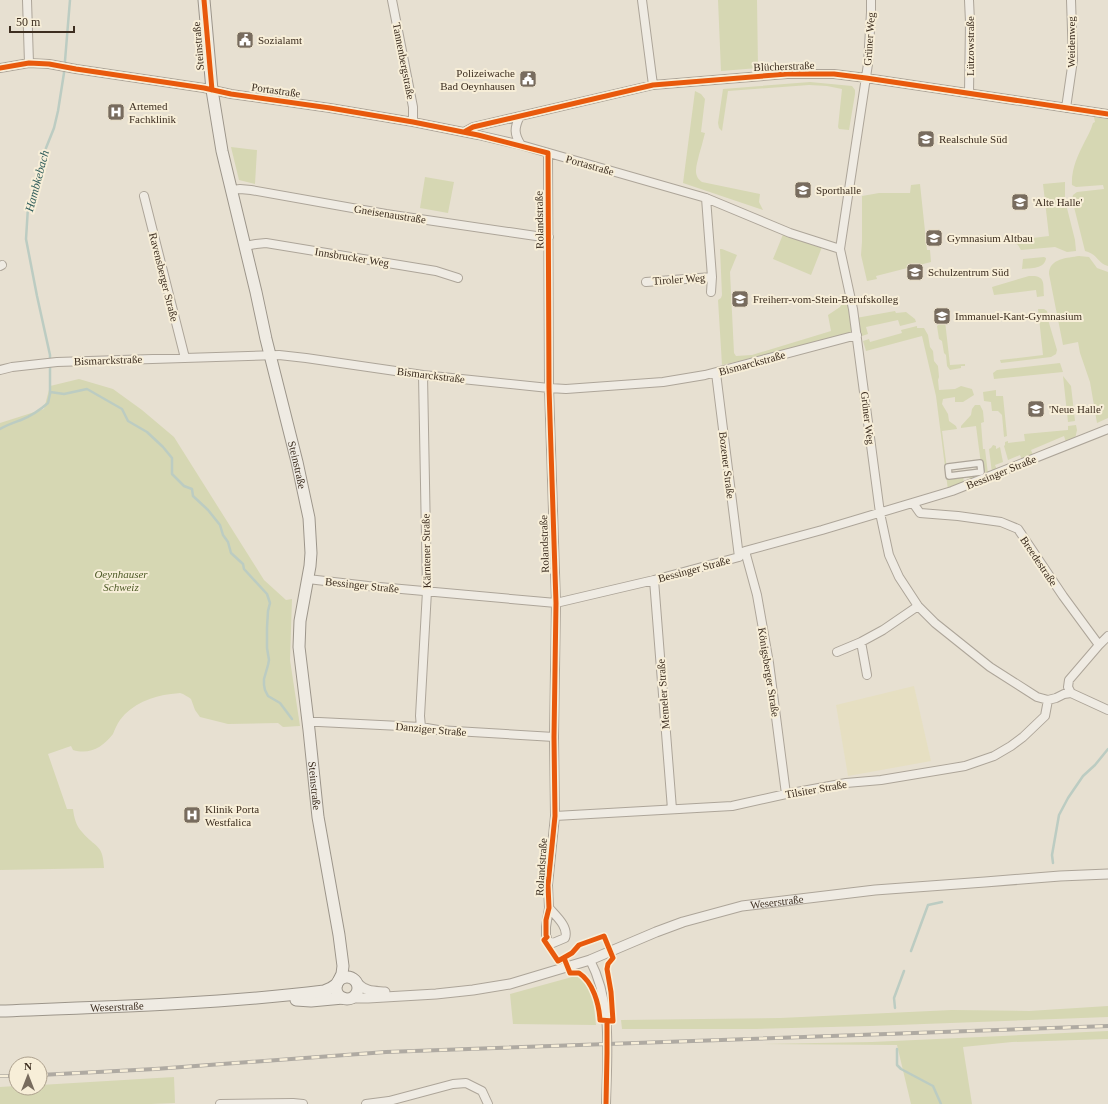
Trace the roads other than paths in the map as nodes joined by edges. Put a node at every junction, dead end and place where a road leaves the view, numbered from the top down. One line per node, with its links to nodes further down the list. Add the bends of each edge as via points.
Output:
1 (26, 0): 8 (street)
2 (204, 0): 12 (main road, Steinstraße)
3 (392, 0): 17 (street, Tannenbergstraße, via 413,107)
4 (642, 0): 11 (street)
5 (871, 0): 10 (street, Grüner Weg)
6 (969, 0): 13 (street, Lützowstraße)
7 (1071, 0): 14 (street, Weidenweg, via 1073,60)
8 (29, 62): 9 (street, Portastraße); 12 (street, Portastraße)
9 (0, 68)
10 (866, 78): 11 (street, Blücherstraße, via 834,74 786,74); 13 (street, Blücherstraße); 26 (street, Grüner Weg)
11 (653, 86): 16 (street, Blücherstraße)
12 (212, 90): 17 (street, Portastraße); 21 (main road, Steinstraße)
13 (969, 93): 14 (street, Blücherstraße)
14 (1066, 108): 15 (street, Blücherstraße)
15 (1108, 114)
16 (520, 116): 18 (street, Blücherstraße, via 473,127); 19 (street, via 516,124 516,138)
17 (413, 122): 18 (street, Portastraße)
18 (464, 132): 19 (street, Portastraße)
19 (521, 145): 20 (street, Portastraße)
20 (548, 153): 23 (street, Portastraße); 24 (street, Rolandstraße)
21 (232, 190): 24 (street, Gneisenaustraße, via 251,190 386,214); 25 (main road, Steinstraße)
22 (144, 196): 33 (street, Ravensberger Straße)
23 (706, 198): 26 (street, Portastraße, via 790,233); 27 (street)
24 (549, 237): 37 (street, Rolandstraße)
25 (245, 246): 28 (street, Innsbrucker Weg, via 266,243 436,271); 32 (main road, Steinstraße)
26 (840, 249): 31 (street, Grüner Weg)
27 (712, 277): 29 (street, Tiroler Weg); 30 (street)
28 (458, 278)
29 (646, 282)
30 (711, 292)
31 (857, 335): 35 (street, Bismarckstraße); 41 (street, Grüner Weg)
32 (270, 355): 33 (street, Bismarckstraße); 36 (street, Bismarckstraße); 44 (main road, Steinstraße, via 309,518 311,553)
33 (185, 358): 34 (street, Bismarckstraße, via 57,362)
34 (0, 370)
35 (716, 373): 37 (street, Bismarckstraße, via 663,382); 43 (street, Bozener Straße)
36 (423, 375): 37 (street, Bismarckstraße); 46 (street, Kärntener Straße)
37 (549, 388): 47 (street, Rolandstraße)
38 (1108, 429): 40 (street, Bessinger Straße, via 952,491)
39 (980, 462): 39 (street, via 981,472 949,476 948,467)
40 (912, 503): 41 (street, Bessinger Straße); 51 (street, Breedestraße, via 920,513 1001,522 1018,529)
41 (880, 513): 42 (street, Bessinger Straße); 48 (street, Grüner Weg, via 889,555 899,577)
42 (745, 551): 43 (street, Bessinger Straße); 60 (street, Königsberger Straße, via 760,610)
43 (739, 558): 45 (street, Bessinger Straße)
44 (308, 579): 46 (street, Bessinger Straße); 57 (main road, Steinstraße, via 300,621 299,646)
45 (654, 580): 47 (street, Bessinger Straße); 61 (street, Memeler Straße)
46 (427, 591): 47 (street, Bessinger Straße); 58 (street, Kärntener Straße)
47 (556, 603): 59 (street, Rolandstraße)
48 (918, 606): 50 (street); 55 (street, Grüner Weg, via 990,668 1037,697)
49 (1108, 636): 51 (street)
50 (861, 642): 52 (street); 53 (street)
51 (1099, 644): 54 (street, via 1069,680)
52 (837, 652)
53 (867, 675)
54 (1071, 693): 55 (street); 56 (street)
55 (1048, 700): 60 (street, Tilsiter Straße, via 1045,716 1011,746 989,758 965,766)
56 (1108, 710)
57 (308, 722): 58 (street, Danziger Straße); 65 (main road, Steinstraße, via 318,817)
58 (421, 727): 59 (street, Danziger Straße)
59 (554, 737): 62 (street, Rolandstraße)
60 (786, 794): 61 (street, Tilsiter Straße, via 732,806)
61 (672, 809): 62 (street, Tilsiter Straße)
62 (555, 816): 64 (street, Rolandstraße, via 548,885)
63 (1108, 874): 66 (street, Weserstraße, via 875,890 742,906 676,924)
64 (549, 908)
65 (340, 935): 67 (main road, Steinstraße); 68 (main road, Steinstraße, via 343,966)
66 (590, 960): 69 (street, Weserstraße, via 510,984); 77 (street, via 603,994 607,1021)
67 (356, 981): 68 (main road, via 345,977); 69 (street, Weserstraße, via 370,992); 70 (main road, via 357,993)
68 (338, 982): 70 (main road, via 336,991 340,997); 71 (main road, Weserstraße, via 324,991)
69 (458, 992): 70 (street, Weserstraße)
70 (348, 998): 71 (main road, Weserstraße, via 311,1001)
71 (234, 1000): 72 (main road, Weserstraße)
72 (0, 1011)
73 (220, 1104): 74 (street)
74 (303, 1104)
75 (366, 1104): 76 (street, via 466,1083 482,1091)
76 (488, 1104)
77 (606, 1104)

